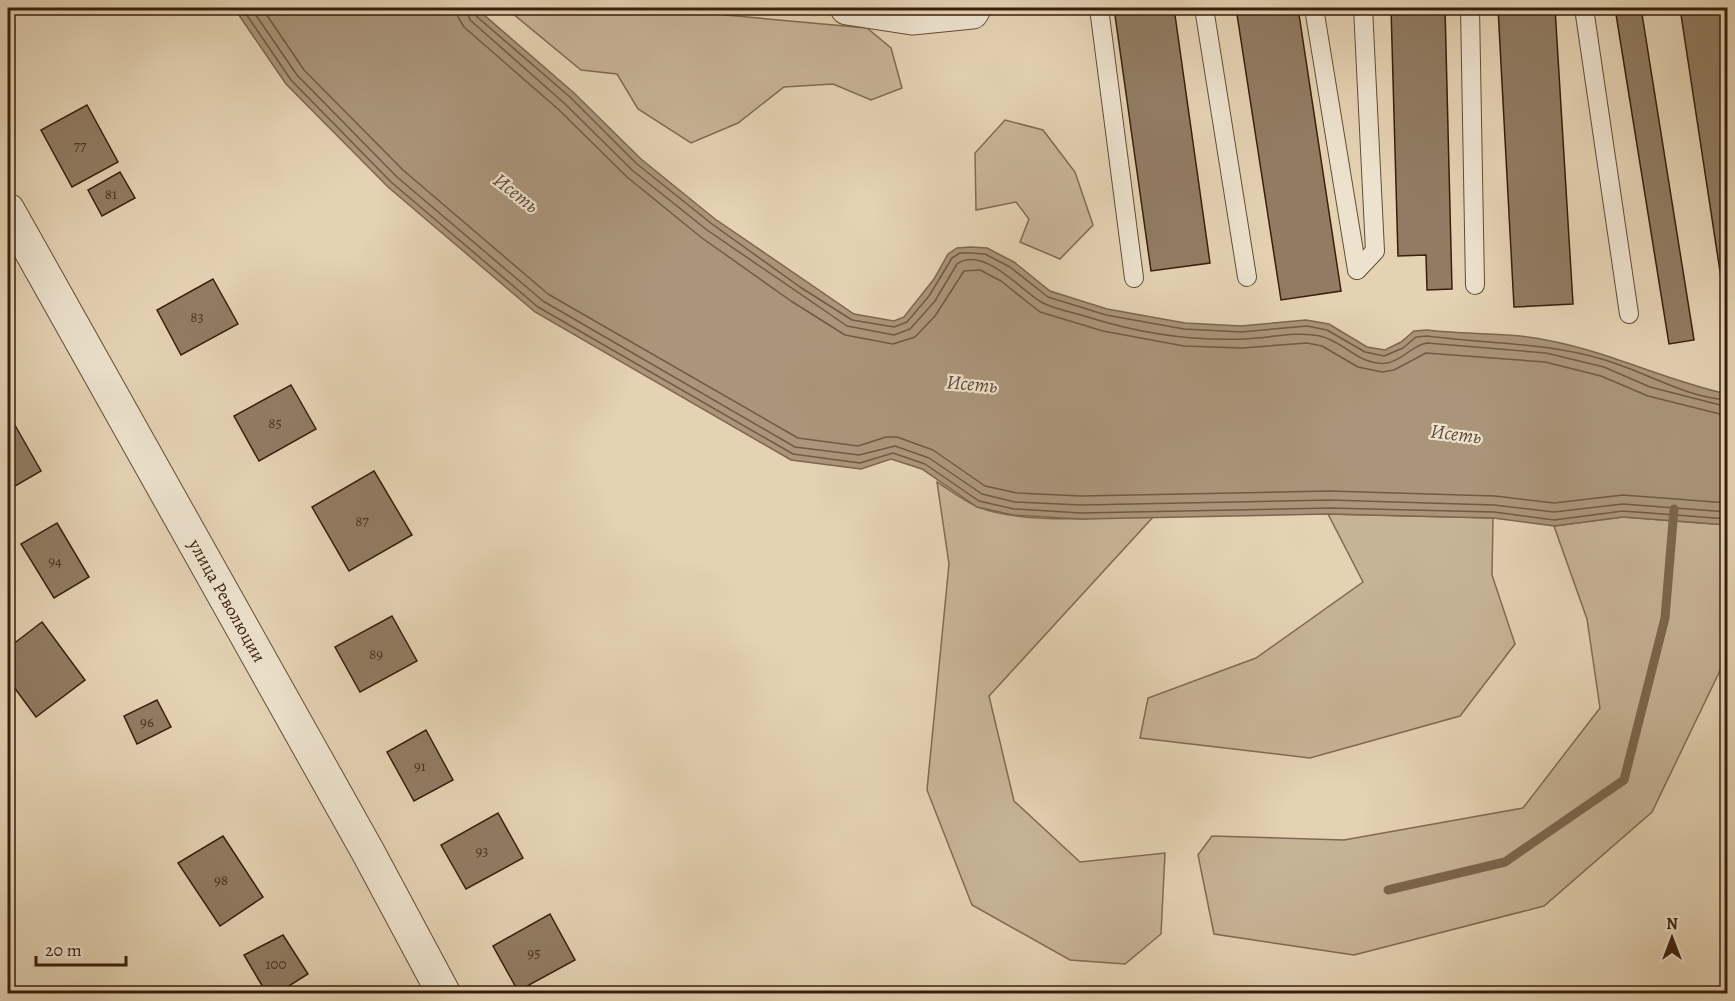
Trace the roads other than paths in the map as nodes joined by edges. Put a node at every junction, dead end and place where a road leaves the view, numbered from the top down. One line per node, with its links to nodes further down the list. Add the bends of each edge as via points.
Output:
1 (847, 8): 8 (street, via 912,18)
2 (1099, 8): 11 (lane)
3 (1204, 8): 10 (lane)
4 (1314, 8): 5 (lane, via 1357,270 1375,251)
5 (1363, 8)
6 (1470, 8): 12 (lane)
7 (1584, 8): 13 (lane)
8 (973, 10)
9 (8, 210): 14 (street, улица Революции)
10 (1248, 277)
11 (1134, 278)
12 (1475, 285)
13 (1629, 314)
14 (444, 993)

